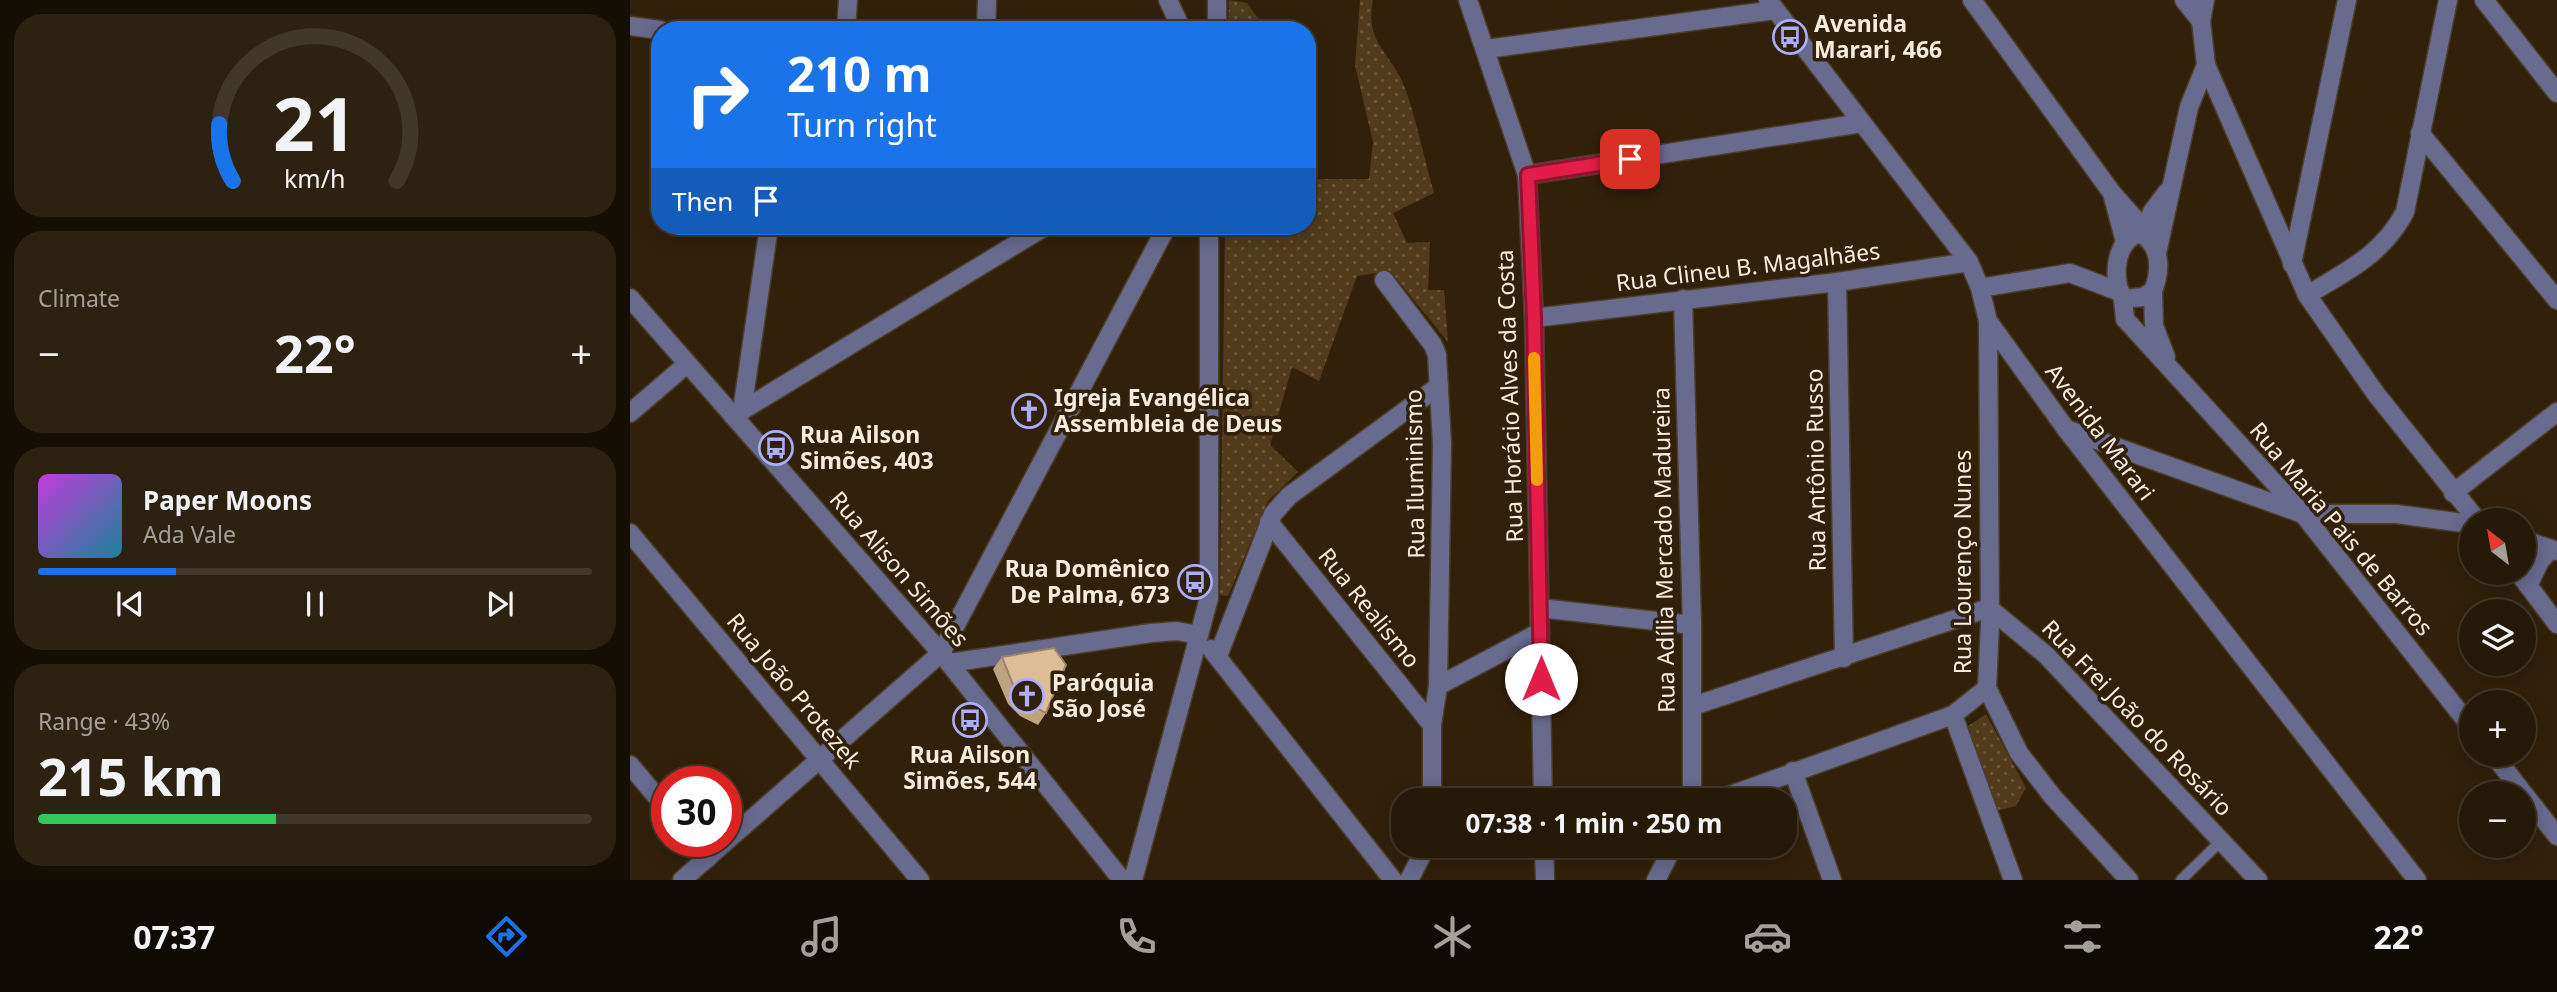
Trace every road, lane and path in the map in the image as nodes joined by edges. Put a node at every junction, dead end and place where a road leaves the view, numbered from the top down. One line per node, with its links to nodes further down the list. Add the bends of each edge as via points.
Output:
1 (848, 0): 13 (street)
2 (988, 0): 14 (street)
3 (1168, 0): 15 (street)
4 (1217, 0): 16 (street)
5 (1468, 0): 20 (street, Rua Horácio Alves da Costa)
6 (1972, 0): 31 (street, via 2112,193)
7 (2184, 0): 17 (street)
8 (2205, 0): 17 (street)
9 (2347, 0): 34 (street)
10 (2448, 0): 24 (street)
11 (2484, 0): 22 (street)
12 (1772, 5): 20 (street); 23 (street, Avenida Marari)
13 (847, 21)
14 (987, 21)
15 (1178, 21)
16 (1217, 21)
17 (2201, 21): 21 (street)
18 (630, 26): 19 (street)
19 (651, 29)
20 (1486, 49): 25 (street, Rua Horácio Alves da Costa)
21 (2206, 65): 26 (street, via 2189,107); 34 (street)
22 (2557, 93)
23 (1862, 123): 25 (street); 33 (street, Avenida Marari)
24 (2420, 132): 40 (street, via 2404,212 2395,231 2364,260); 43 (street)
25 (1528, 175): 44 (street, Rua Horácio Alves da Costa)
26 (2171, 187): 31 (street); 32 (street)
27 (767, 235): 51 (street)
28 (1031, 235): 51 (street)
29 (1162, 235): 70 (street)
30 (1209, 235): 68 (street, via 1209,598)
31 (2136, 236): 32 (street); 39 (street, via 2117,255)
32 (2157, 253): 38 (street, via 2161,271)
33 (1969, 262): 36 (street, Rua Clineu B. Magalhães); 37 (street, Avenida Marari)
34 (2292, 264): 40 (street)
35 (1384, 280): 48 (street, Rua Iluminismo, via 1433,345)
36 (1836, 282): 42 (street, Rua Clineu B. Magalhães); 71 (street, Rua Antônio Russo)
37 (1980, 288): 39 (street, via 2070,273); 45 (street, Avenida Marari)
38 (2153, 291): 39 (street, via 2143,297); 47 (street, Rua Maria Pais de Barros, via 2154,326)
39 (2121, 295): 47 (street, Rua Maria Pais de Barros, via 2125,319)
40 (2307, 295): 53 (street)
41 (630, 298): 46 (street, Rua Alison Simões)
42 (1683, 299): 44 (street, Rua Clineu B. Magalhães); 66 (street, Rua Adília Mercado Madureira)
43 (2557, 300)
44 (1534, 318): 63 (street, Rua Horácio Alves da Costa)
45 (1988, 321): 52 (street, Avenida Marari); 64 (street, Rua Lourenço Nunes)
46 (687, 364): 50 (street); 51 (street, Rua Alison Simões)
47 (2170, 367): 55 (street, Rua Maria Pais de Barros)
48 (1439, 386): 56 (street, via 1289,496); 72 (street, Rua Iluminismo)
49 (2557, 412): 53 (street)
50 (630, 413)
51 (737, 414): 70 (street, Rua Alison Simões)
52 (2066, 429): 55 (street); 108 (street, Avenida Marari)
53 (2453, 493): 54 (street)
54 (2466, 508)
55 (2303, 514): 57 (street, via 2396,514); 75 (street, Rua Maria Pais de Barros)
56 (1269, 522): 69 (street); 77 (street, Rua Realismo)
57 (2459, 522)
58 (630, 533): 78 (street, Rua João Protezek)
59 (2536, 544): 60 (street)
60 (2554, 550): 61 (street)
61 (2536, 565)
62 (2528, 585): 65 (street)
63 (1540, 607): 66 (street); 67 (street, Rua Horácio Alves da Costa)
64 (1989, 608): 71 (street); 73 (street, Rua Lourenço Nunes); 90 (street, Rua Frei João do Rosário, via 2046,655)
65 (2557, 624)
66 (1692, 625): 74 (street, Rua Adília Mercado Madureira)
67 (1540, 632): 72 (street); 84 (street, Rua Horácio Alves da Costa)
68 (1199, 635): 69 (street); 70 (street, via 1151,633); 98 (street)
69 (1218, 656): 99 (street)
70 (945, 658): 78 (street); 97 (street, Rua Alison Simões)
71 (1844, 658): 74 (street)
72 (1438, 685): 77 (street, Rua Iluminismo)
73 (1987, 688): 76 (street); 105 (street, Rua Lourenço Nunes, via 2019,753)
74 (1692, 706): 85 (street, Rua Adília Mercado Madureira)
75 (2459, 712)
76 (1953, 715): 81 (street); 104 (street)
77 (1432, 725): 83 (street, Rua Iluminismo)
78 (819, 760): 91 (street); 96 (street, Rua João Protezek)
79 (630, 765): 87 (street)
80 (2503, 767): 82 (street)
81 (1793, 771): 86 (street); 103 (street)
82 (2514, 781)
83 (1432, 788)
84 (1543, 788)
85 (1692, 788)
86 (1748, 788)
87 (651, 790)
88 (2536, 809): 89 (street)
89 (2557, 836)
90 (2221, 841): 106 (lane); 107 (street, Rua Frei João do Rosário)
91 (709, 858): 95 (street)
92 (1420, 858): 100 (street)
93 (1544, 858): 101 (street)
94 (1667, 858): 102 (street)
95 (682, 880)
96 (920, 880)
97 (1122, 880)
98 (1133, 880)
99 (1393, 880)
100 (1409, 880)
101 (1545, 880)
102 (1656, 880)
103 (1832, 880)
104 (2012, 880)
105 (2129, 880)
106 (2181, 880)
107 (2258, 880)
108 (2417, 880)

